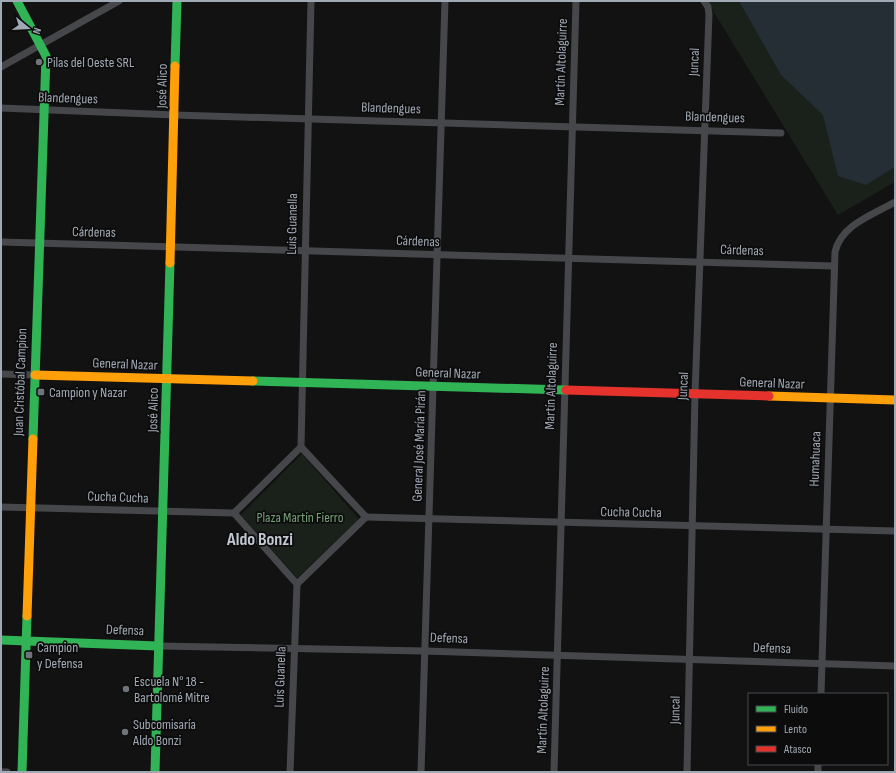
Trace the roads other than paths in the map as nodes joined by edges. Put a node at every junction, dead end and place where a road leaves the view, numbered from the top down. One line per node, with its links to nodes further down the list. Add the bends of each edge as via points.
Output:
1 (16, 1): 8 (street, Juan Cristóbal Campion)
2 (119, 1): 8 (street)
3 (177, 1): 12 (street, José Alico)
4 (311, 1): 13 (street, Luis Guanella)
5 (445, 1): 14 (street, General José María Pirán)
6 (576, 1): 15 (street, Martín Altolaguirre)
7 (705, 2): 16 (street, Juncal, via 709,14)
8 (42, 45): 9 (street); 11 (street, Juan Cristóbal Campion, via 46,56)
9 (1, 67)
10 (1, 108): 11 (street, Blandengues)
11 (43, 110): 12 (street, Blandengues); 20 (street, Juan Cristóbal Campion)
12 (175, 115): 13 (street, Blandengues); 21 (street, José Alico)
13 (308, 119): 14 (street, Blandengues); 22 (street, Luis Guanella)
14 (440, 122): 15 (street, Blandengues); 23 (street, General José María Pirán)
15 (572, 126): 16 (street, Blandengues); 24 (street, Martín Altolaguirre)
16 (705, 130): 17 (street, Blandengues); 25 (street, Juncal)
17 (781, 133)
18 (895, 202): 26 (street, Humahuaca, via 848,229 837,242)
19 (1, 242): 20 (street, Cárdenas)
20 (39, 243): 21 (street, Cárdenas); 28 (street, Juan Cristóbal Campion)
21 (171, 246): 22 (street, Cárdenas); 29 (street, José Alico)
22 (305, 251): 23 (street, Cárdenas); 30 (street, Luis Guanella)
23 (436, 255): 24 (street, Cárdenas); 31 (street, General José María Pirán)
24 (568, 258): 25 (street, Cárdenas); 32 (street, Martín Altolaguirre)
25 (700, 262): 26 (street, Cárdenas); 33 (street, Juncal)
26 (834, 266): 34 (street, Humahuaca)
27 (1, 374): 28 (street, General Nazar)
28 (35, 375): 29 (street, General Nazar); 38 (street, Juan Cristóbal Campion)
29 (167, 379): 30 (street, General Nazar); 39 (street, José Alico)
30 (302, 382): 31 (street, General Nazar); 36 (street, Luis Guanella)
31 (434, 386): 32 (street, General Nazar); 42 (street, General José María Pirán)
32 (564, 390): 33 (street, General Nazar); 43 (street, Martín Altolaguirre)
33 (695, 394): 34 (street, General Nazar); 44 (street, Juncal)
34 (830, 399): 35 (street, General Nazar); 45 (street, Humahuaca)
35 (895, 400)
36 (301, 447): 40 (street); 41 (street)
37 (1, 507): 38 (street, Cucha Cucha)
38 (30, 508): 39 (street, Cucha Cucha); 49 (street, Juan Cristóbal Campion)
39 (164, 511): 40 (street, Cucha Cucha); 50 (street, José Alico)
40 (234, 513): 47 (street)
41 (366, 517): 42 (street, Cucha Cucha); 47 (street)
42 (429, 519): 43 (street, Cucha Cucha); 52 (street, General José María Pirán)
43 (560, 523): 44 (street, Cucha Cucha); 53 (street, Martín Altolaguirre)
44 (693, 526): 45 (street, Cucha Cucha); 54 (street, Juncal)
45 (826, 528): 46 (street, Cucha Cucha); 55 (street, Humahuaca)
46 (895, 531)
47 (297, 584): 51 (street, Luis Guanella)
48 (1, 640): 49 (street, Defensa)
49 (27, 641): 50 (street, Defensa); 60 (street, Juan Cristóbal Campion)
50 (158, 646): 51 (street, Defensa); 61 (street, José Alico)
51 (294, 648): 52 (street, Defensa); 62 (street, Luis Guanella)
52 (425, 651): 53 (street, Defensa); 63 (street, General José María Pirán)
53 (558, 656): 54 (street, Defensa); 64 (street, Martín Altolaguirre)
54 (690, 659): 55 (street, Defensa); 65 (street, Juncal)
55 (822, 663): 56 (street, Defensa); 57 (street, Humahuaca)
56 (895, 666)
57 (821, 693)
58 (1, 772): 59 (street)
59 (6, 772)
60 (22, 772)
61 (155, 772)
62 (290, 772)
63 (421, 772)
64 (554, 772)
65 (687, 772)

